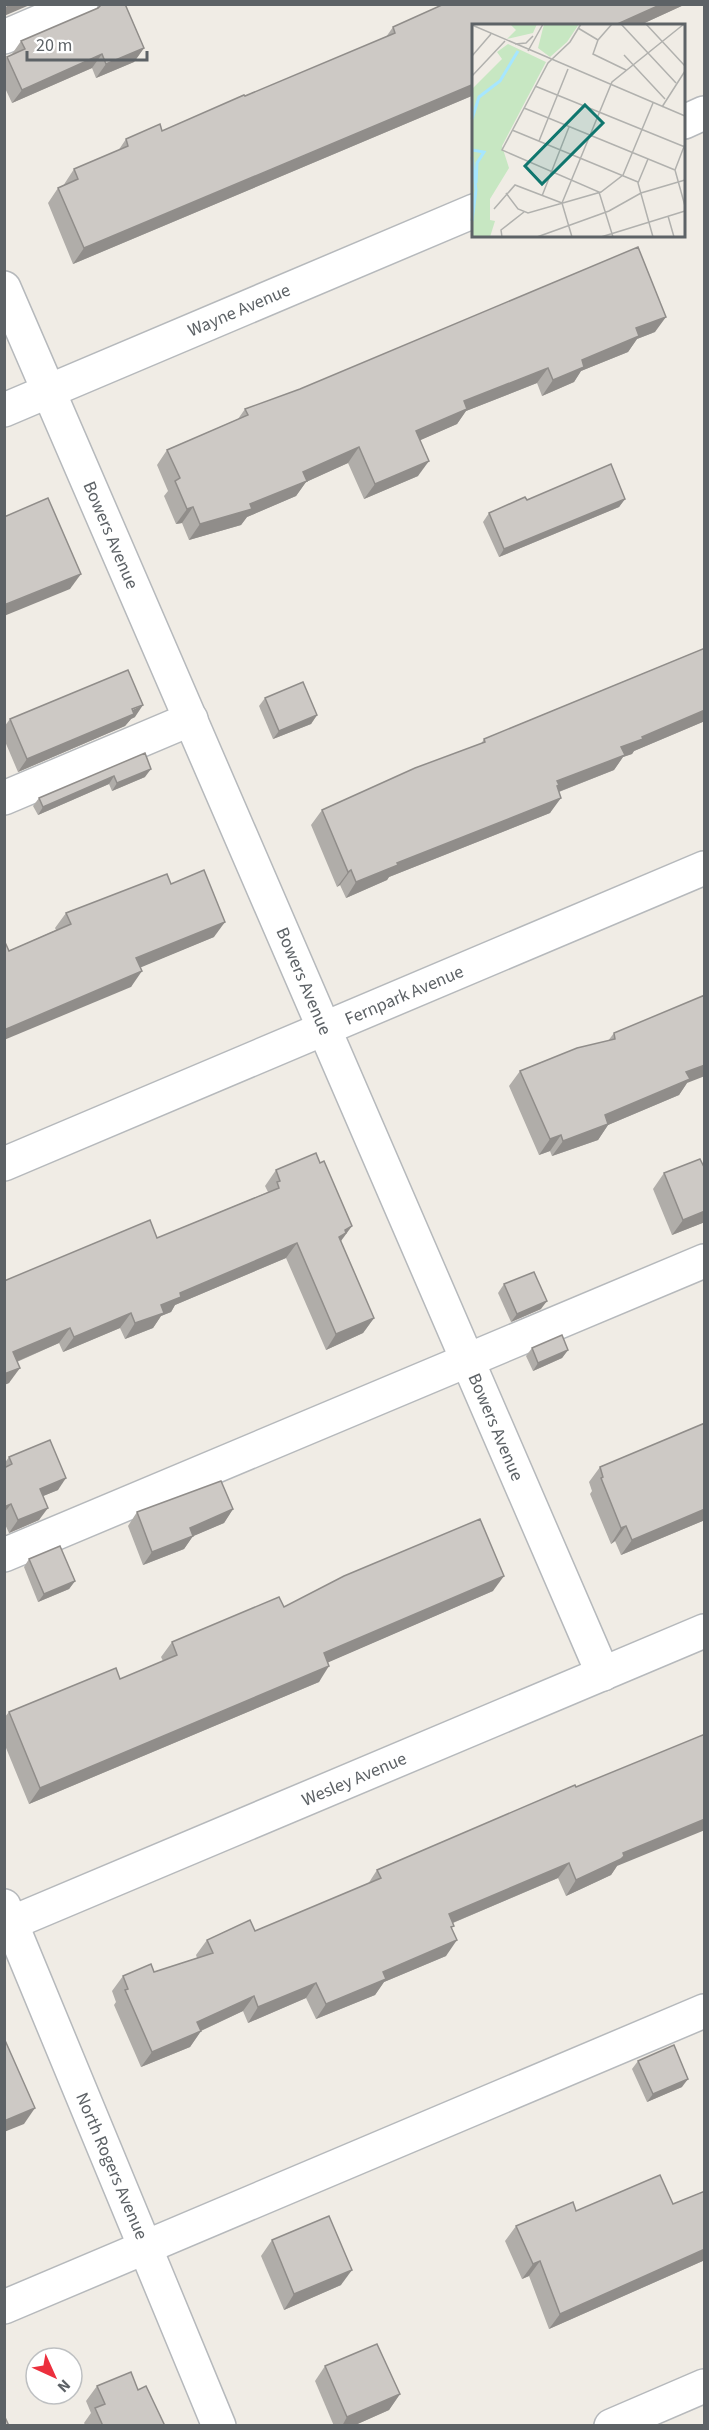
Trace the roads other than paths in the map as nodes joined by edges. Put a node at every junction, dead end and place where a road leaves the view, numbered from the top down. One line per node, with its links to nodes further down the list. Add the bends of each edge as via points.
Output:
1 (81, 4): 2 (street)
2 (4, 37)
3 (705, 113): 4 (street)
4 (685, 122)
5 (472, 212): 7 (street, Wayne Avenue)
6 (4, 288): 7 (street, Bowers Avenue)
7 (49, 391): 8 (street, Wayne Avenue); 9 (street, Bowers Avenue)
8 (4, 410)
9 (190, 719): 10 (street); 12 (street, Bowers Avenue)
10 (4, 798)
11 (705, 868): 12 (street, Fernpark Avenue)
12 (324, 1029): 13 (street, Fernpark Avenue); 15 (street, Bowers Avenue)
13 (4, 1164)
14 (705, 1261): 15 (street)
15 (468, 1360): 16 (street); 18 (street, Bowers Avenue)
16 (4, 1555)
17 (705, 1631): 18 (street, Wesley Avenue)
18 (603, 1674): 19 (street, Wesley Avenue)
19 (7, 1919): 21 (street, North Rogers Avenue)
20 (705, 2011): 21 (street)
21 (146, 2248): 22 (street); 24 (street, North Rogers Avenue)
22 (4, 2307)
23 (705, 2386): 25 (street)
24 (219, 2426)
25 (611, 2426)

